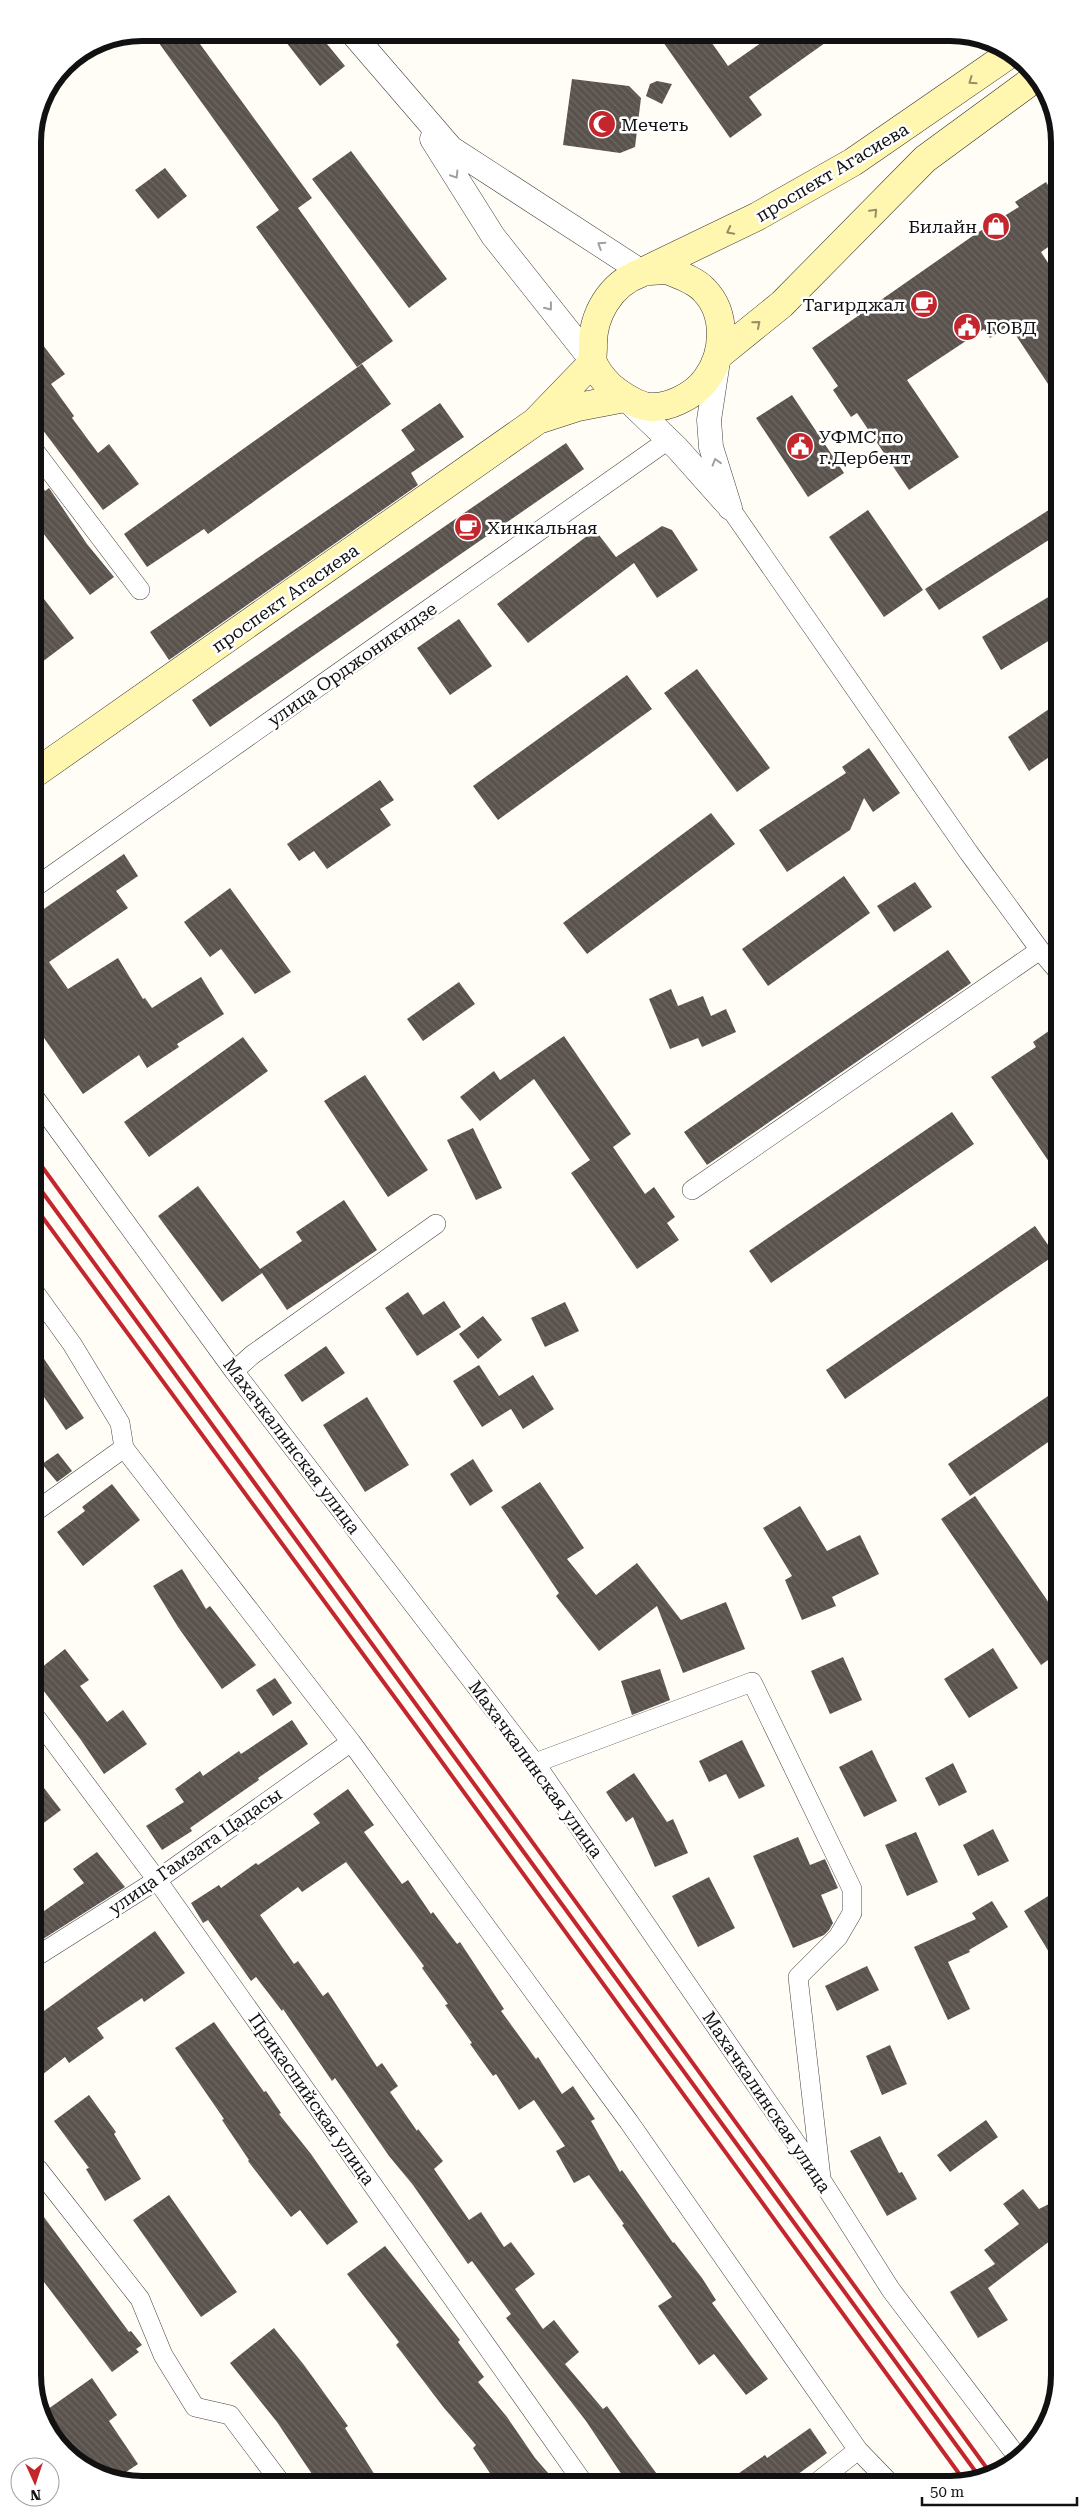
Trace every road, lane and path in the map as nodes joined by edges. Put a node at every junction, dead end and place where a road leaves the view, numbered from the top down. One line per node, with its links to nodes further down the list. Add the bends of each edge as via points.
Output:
1 (359, 41): 4 (street)
2 (1005, 57): 5 (main road, проспект Агасиева, one-way to 5, via 853,162 758,216)
3 (1030, 82): 6 (main road, проспект Агасиева, one-way to 3, via 782,304 925,159)
4 (401, 89): 5 (street, one-way to 4, via 451,148); 7 (street, one-way to 7, via 493,236)
5 (642, 272): 6 (main road, via 667,270 704,289 721,330); 7 (main road, via 618,285 605,302 592,330)
6 (719, 355): 8 (main road, via 707,379 686,397 671,404 646,406); 12 (street, one-way to 6, via 711,447 709,420)
7 (593, 362): 8 (main road, via 606,382); 9 (main road, проспект Агасиева)
8 (625, 398): 9 (main road, проспект Агасиева, via 578,407); 10 (street)
9 (535, 422): 14 (main road, проспект Агасиева)
10 (668, 440): 12 (street); 15 (street, улица Орджоникидзе)
11 (41, 459): 13 (street)
12 (730, 508): 16 (street)
13 (140, 590)
14 (41, 769)
15 (41, 883)
16 (1040, 950): 17 (street); 19 (street)
17 (1051, 963)
18 (41, 1106): 22 (street, Махачкалинская улица)
19 (692, 1190)
20 (436, 1224): 22 (street)
21 (41, 1301): 23 (street, via 72,1344 120,1423)
22 (234, 1371): 27 (street, Махачкалинская улица)
23 (124, 1448): 24 (street); 26 (street)
24 (41, 1508)
25 (41, 1724): 28 (street, Прикаспийская улица)
26 (351, 1742): 28 (street, улица Гамзата Цадасы); 32 (street, via 629,2122)
27 (535, 1763): 31 (street, Махачкалинская улица); 31 (street, via 752,1682 852,1889 852,1913 838,1937 798,1977)
28 (157, 1880): 29 (street, улица Гамзата Цадасы); 35 (street, Прикаспийская улица)
29 (41, 1953)
30 (41, 2173): 34 (street, via 140,2299 163,2355 195,2407 230,2415)
31 (822, 2181): 33 (street, Махачкалинская улица, via 891,2290)
32 (858, 2450): 36 (street); 37 (street)
33 (1014, 2452)
34 (276, 2476)
35 (578, 2476)
36 (825, 2476)
37 (883, 2476)

